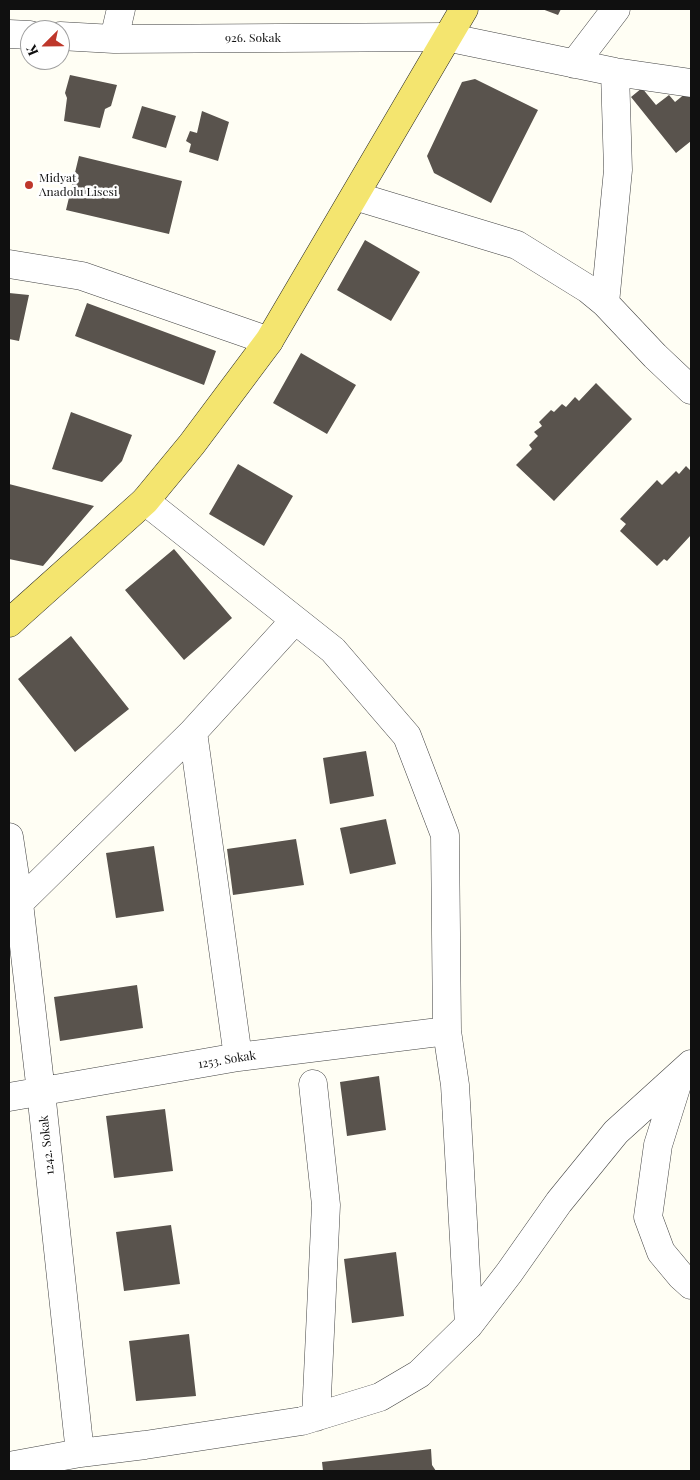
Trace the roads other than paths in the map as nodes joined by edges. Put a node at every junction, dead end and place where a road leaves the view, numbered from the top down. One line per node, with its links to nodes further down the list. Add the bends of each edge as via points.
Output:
1 (121, 9): 6 (street)
2 (464, 9): 5 (main road)
3 (616, 9): 7 (street)
4 (70, 37): 6 (street, 926. Sokak)
5 (446, 37): 6 (street, 926. Sokak); 7 (street, 926. Sokak); 10 (main road)
6 (114, 39)
7 (574, 64): 8 (street, 926. Sokak)
8 (615, 72): 9 (street, 926. Sokak); 12 (street, via 618,170)
9 (691, 83)
10 (355, 196): 12 (street, via 517,245); 13 (main road)
11 (9, 264): 13 (street, via 82,276)
12 (605, 303): 14 (street)
13 (269, 341): 15 (main road)
14 (691, 390)
15 (145, 501): 16 (street); 17 (main road)
16 (295, 620): 18 (street); 21 (street, via 333,650 407,736 445,835)
17 (9, 623)
18 (193, 732): 20 (street); 22 (street)
19 (9, 837): 20 (street, 1242. Sokak)
20 (19, 903): 25 (street, 1242. Sokak)
21 (447, 1031): 22 (street, 1253. Sokak); 28 (street, via 455,1084)
22 (238, 1057): 25 (street, 1253. Sokak)
23 (686, 1068): 27 (street, via 658,1145 648,1217 661,1252); 28 (street, via 616,1132 558,1202)
24 (313, 1084): 29 (street, via 326,1205)
25 (41, 1092): 26 (street, 1253. Sokak); 30 (street, 1242. Sokak)
26 (9, 1097)
27 (691, 1285)
28 (470, 1325): 29 (street, via 419,1374 380,1397)
29 (316, 1416): 30 (street, via 302,1421)
30 (80, 1453): 31 (street)
31 (9, 1466)

